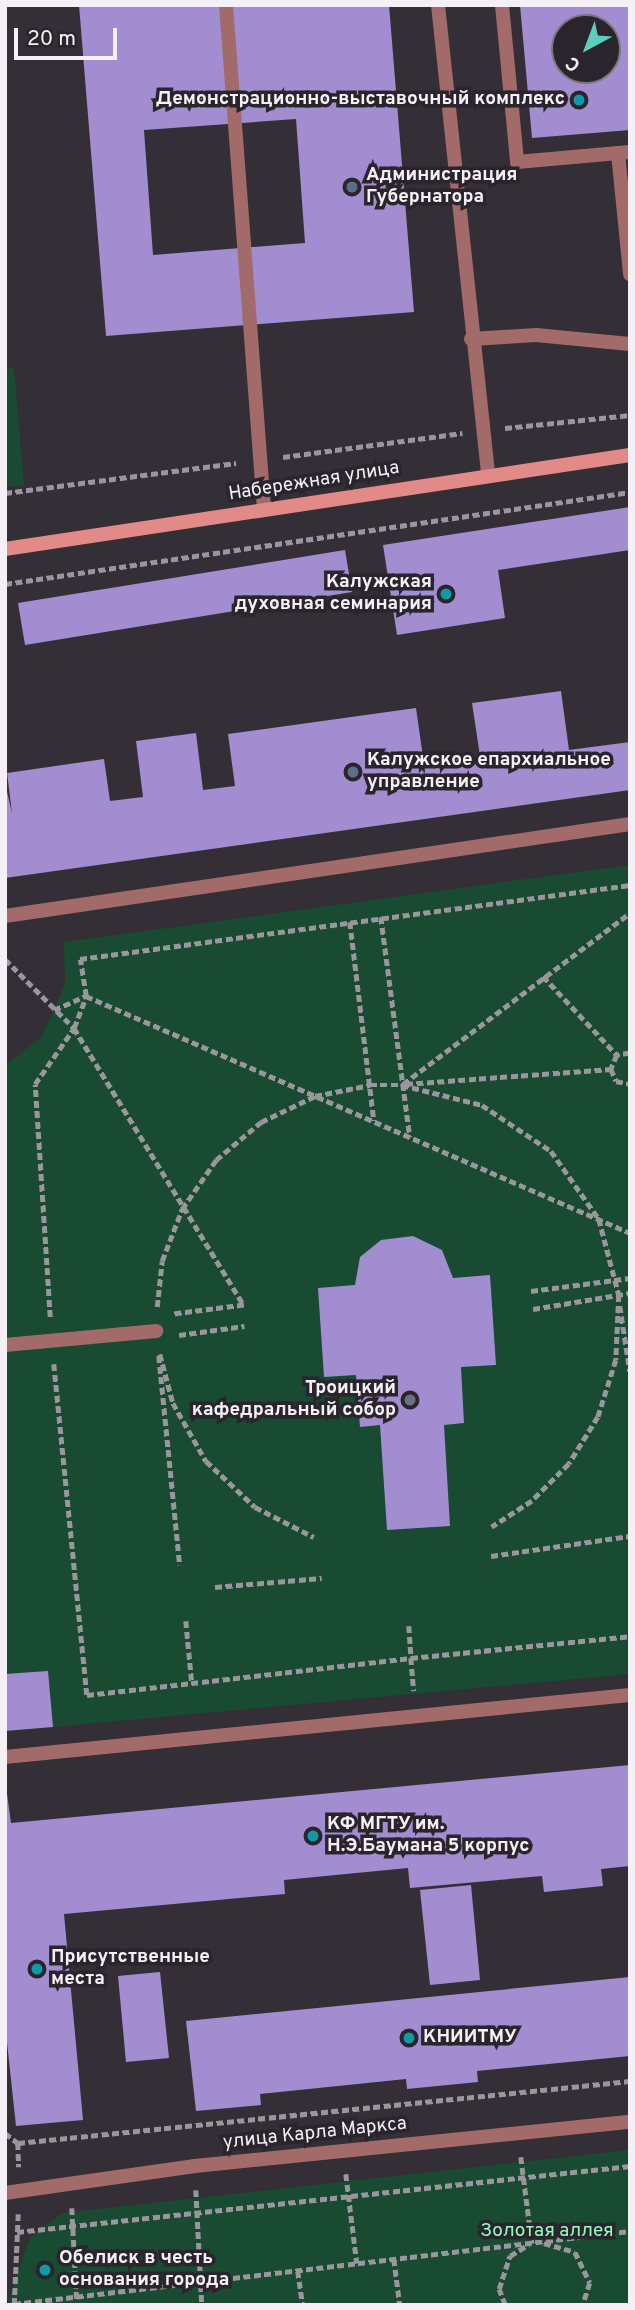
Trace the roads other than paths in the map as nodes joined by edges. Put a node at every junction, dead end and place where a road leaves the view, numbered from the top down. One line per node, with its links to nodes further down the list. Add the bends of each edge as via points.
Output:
1 (226, 5): 10 (street)
2 (439, 5): 6 (street)
3 (502, 5): 4 (street, via 517,162)
4 (624, 153): 5 (street)
5 (630, 274)
6 (471, 339): 7 (street, via 536,335); 9 (street)
7 (630, 344)
8 (630, 455): 9 (main road, Набережная улица)
9 (488, 474): 10 (main road, Набережная улица)
10 (264, 509): 11 (main road, Набережная улица)
11 (5, 549)
12 (630, 824): 13 (street)
13 (5, 916)
14 (156, 1328): 15 (street)
15 (5, 1345)
16 (630, 1695): 17 (street)
17 (5, 1757)
18 (630, 2122): 19 (street, улица Карла Маркса, via 195,2166)
19 (5, 2193)

